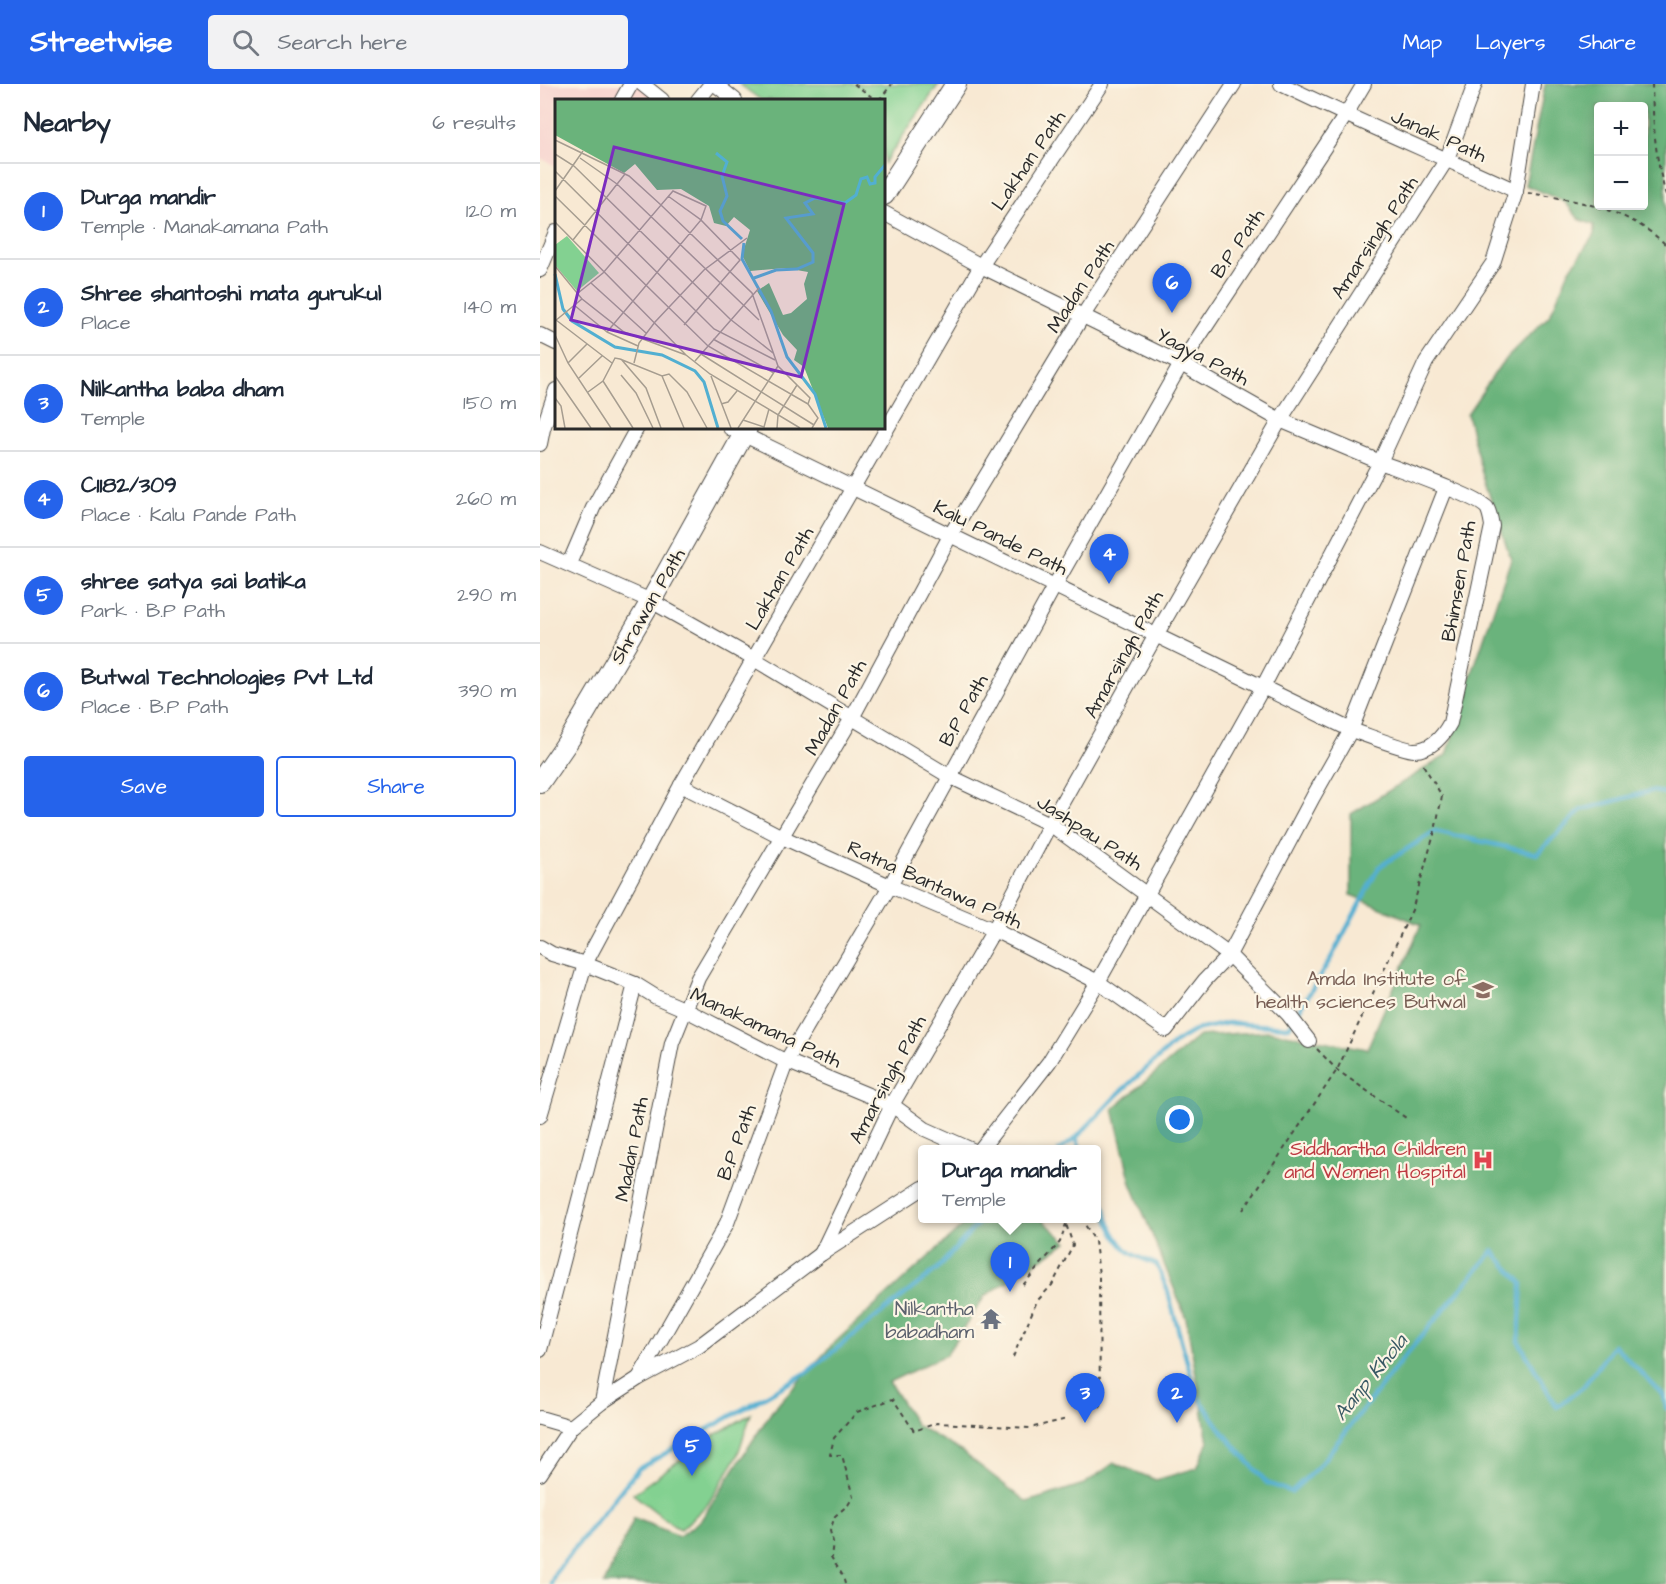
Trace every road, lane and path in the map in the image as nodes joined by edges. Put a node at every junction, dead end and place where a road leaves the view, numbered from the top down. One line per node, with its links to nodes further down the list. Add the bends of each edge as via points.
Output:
1 (631, 84): 14 (street)
2 (642, 84): 15 (street)
3 (713, 84): 16 (street); 17 (street)
4 (854, 84): 18 (path)
5 (892, 84): 19 (path)
6 (956, 84): 23 (street)
7 (1102, 84): 28 (street, Lakhan Path)
8 (1234, 84): 30 (street, Madan Path)
9 (1281, 84): 20 (street, Janak Path)
10 (1364, 84): 20 (street, B.P Path)
11 (1475, 84): 21 (street, Amarsingh Path)
12 (1533, 84): 22 (street)
13 (1652, 84): 24 (path, via 1659,174)
14 (623, 99)
15 (661, 99)
16 (700, 99)
17 (734, 99)
18 (876, 99)
19 (878, 99)
20 (1345, 116): 21 (street, Janak Path); 33 (street, B.P Path)
21 (1447, 159): 22 (street, Janak Path); 35 (street, Amarsingh Path)
22 (1516, 191): 27 (path, via 1609,210 1630,218); 39 (street, via 1493,263 1426,362)
23 (885, 193)
24 (1666, 195)
25 (885, 214): 28 (street, Yagya Path)
26 (555, 234): 29 (street)
27 (1666, 245)
28 (981, 266): 30 (street, Yagya Path); 40 (street, Lakhan Path)
29 (540, 270)
30 (1082, 317): 33 (street, Yagya Path); 42 (street, Madan Path)
31 (540, 335): 32 (street)
32 (555, 342)
33 (1180, 364): 35 (street, Yagya Path); 45 (street, B.P Path)
34 (555, 393): 38 (street)
35 (1280, 420): 39 (street, Yagya Path); 47 (street, Amarsingh Path)
36 (636, 429): 44 (street, via 593,508)
37 (741, 430): 40 (street, Kalu Pande Path); 46 (street, Shrawan Path)
38 (540, 444)
39 (1380, 462): 41 (street, Bhimsen Path); 49 (street)
40 (854, 487): 42 (street, Kalu Pande Path); 48 (street, Lakhan Path)
41 (1446, 488): 51 (street); 52 (street, Bhimsen Path, via 1486,507 1492,526 1450,723 1442,738)
42 (951, 534): 45 (street, Kalu Pande Path); 50 (street, Madan Path)
43 (540, 552): 44 (street, Jashpau Path)
44 (569, 564): 46 (street, Jashpau Path)
45 (1055, 585): 47 (street, Kalu Pande Path); 53 (street, B.P Path)
46 (651, 601): 48 (street, Jashpau Path); 54 (street, Shrawan Path)
47 (1156, 634): 49 (street, Kalu Pande Path); 56 (street, Amarsingh Path)
48 (754, 659): 50 (street, Jashpau Path); 55 (street, Lakhan Path)
49 (1263, 687): 51 (street, Kalu Pande Path); 59 (street)
50 (852, 718): 53 (street, Jashpau Path); 57 (street, Madan Path)
51 (1351, 730): 52 (street); 62 (street)
52 (1414, 750): 69 (path, via 1442,796 1435,831 1412,910)
53 (949, 776): 56 (street, Jashpau Path); 58 (street, B.P Path)
54 (540, 782)
55 (681, 785): 57 (street, Ratna Bantawa Path); 63 (street, Lakhan Path)
56 (1050, 824): 59 (street, Jashpau Path); 60 (street, Amarsingh Path)
57 (782, 837): 58 (street, Ratna Bantawa Path); 66 (street, Madan Path, via 698,978)
58 (890, 886): 60 (street, Ratna Bantawa Path); 68 (street, B.P Path)
59 (1147, 894): 62 (street, Jashpau Path); 64 (street)
60 (994, 930): 64 (street, Ratna Bantawa Path); 70 (street, Amarsingh Path)
61 (540, 947): 63 (street, Manakamana Path)
62 (1229, 956): 64 (street, Ratna Bantawa Path, via 1166,1030); 67 (street, Jashpau Path, via 1288,1014)
63 (585, 964): 65 (street, Manakamana Path); 71 (street, Lakhan Path)
64 (1098, 982): 74 (street, via 1049,1062)
65 (635, 984): 66 (street, Manakamana Path); 81 (street)
66 (684, 1009): 68 (street, Manakamana Path); 84 (street, Madan Path, via 672,1043)
67 (1309, 1041): 69 (path)
68 (788, 1060): 70 (street, Manakamana Path); 83 (street, B.P Path, via 727,1223)
69 (1337, 1070): 72 (path); 76 (path)
70 (892, 1105): 73 (street, Manakamana Path, via 925,1129); 79 (street, Amarsingh Path)
71 (540, 1116)
72 (1406, 1118)
73 (963, 1145)
74 (983, 1145)
75 (918, 1191): 79 (street)
76 (1243, 1210)
77 (1084, 1223): 85 (path, via 1095,1241 1099,1275)
78 (1066, 1224): 80 (path, via 1060,1242); 82 (path, via 1073,1245 1052,1285 1037,1301)
79 (821, 1254): 83 (street, via 699,1346)
80 (1023, 1285)
81 (540, 1350)
82 (1013, 1357)
83 (639, 1378): 84 (street)
84 (602, 1402): 88 (street)
85 (1101, 1410)
86 (540, 1418): 88 (street)
87 (1067, 1419): 90 (path, via 1030,1428 938,1423 914,1431 893,1400 857,1412 834,1438 830,1455 842,1455 853,1497 835,1516 830,1531 831,1557)
88 (572, 1427): 89 (street)
89 (540, 1474)
90 (846, 1584)

